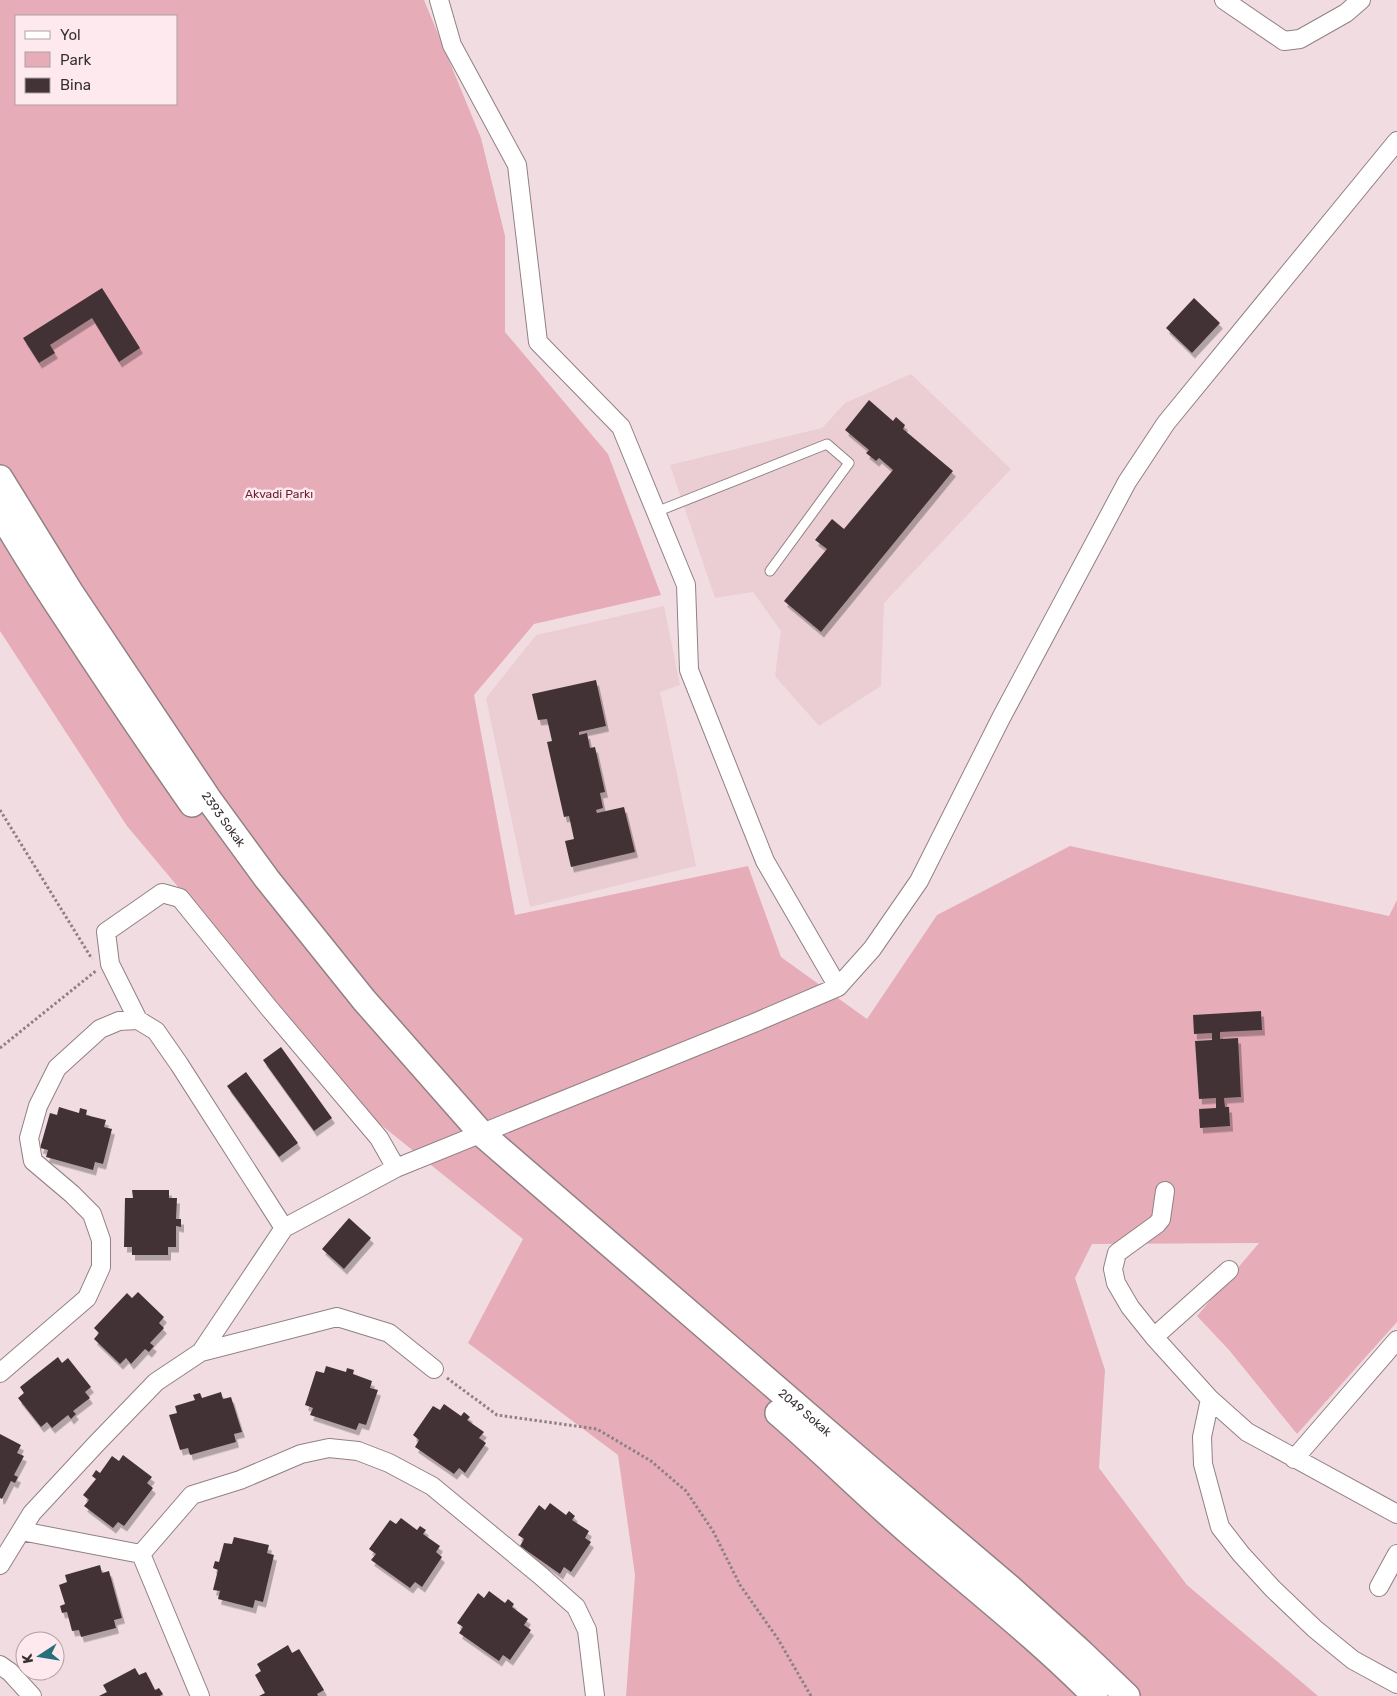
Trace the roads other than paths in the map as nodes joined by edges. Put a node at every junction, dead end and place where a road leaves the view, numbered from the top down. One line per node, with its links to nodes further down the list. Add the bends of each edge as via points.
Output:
1 (439, 0): 7 (street, via 452,45 517,165 538,342 621,427)
2 (1224, 0): 3 (street, via 1284,41 1300,39 1346,13)
3 (1361, 0)
4 (1397, 141): 9 (street, via 1166,423 1126,482 919,881 872,949)
5 (0, 478): 11 (main road, 2393 Sokak, via 76,601 210,801 316,943)
6 (0, 512): 11 (main road, 2393 Sokak, via 106,679 215,837 326,975)
7 (656, 512): 8 (lane, via 827,444 849,463); 9 (street, via 686,585 689,670 765,860)
8 (770, 571)
9 (838, 987): 11 (street)
10 (138, 1020): 12 (street, via 110,964 106,932 162,893 180,898 379,1138); 14 (street, via 156,1031); 20 (street, via 100,1029 57,1068 38,1106 29,1138 32,1161 92,1214 101,1240 101,1266 87,1298)
11 (474, 1137): 12 (street); 34 (main road, 2049 Sokak, via 911,1534 993,1602); 35 (main road, 2049 Sokak, via 1009,1586)
12 (396, 1168): 14 (street)
13 (1165, 1191): 16 (street, via 1161,1219 1116,1253 1113,1269 1116,1283)
14 (284, 1228): 18 (street)
15 (1229, 1270): 16 (street)
16 (1154, 1337): 21 (street)
17 (1397, 1340): 22 (street)
18 (201, 1352): 19 (street, via 337,1317 389,1334); 24 (street, via 156,1382 32,1513)
19 (434, 1369)
20 (0, 1373)
21 (1210, 1399): 22 (street, via 1248,1432); 30 (street, via 1202,1437 1203,1464 1220,1527 1272,1589 1315,1629 1353,1660)
22 (1294, 1459): 23 (street)
23 (1397, 1514)
24 (21, 1531): 25 (street); 27 (street)
25 (141, 1554): 32 (street); 33 (street, via 192,1495 240,1480 301,1454 329,1448 358,1451 432,1486 576,1607 586,1630)
26 (1397, 1554): 28 (street)
27 (0, 1565)
28 (1379, 1587)
29 (0, 1665): 31 (street)
30 (1397, 1684)
31 (32, 1696)
32 (200, 1696)
33 (595, 1696)
34 (1095, 1696)
35 (1127, 1696)

